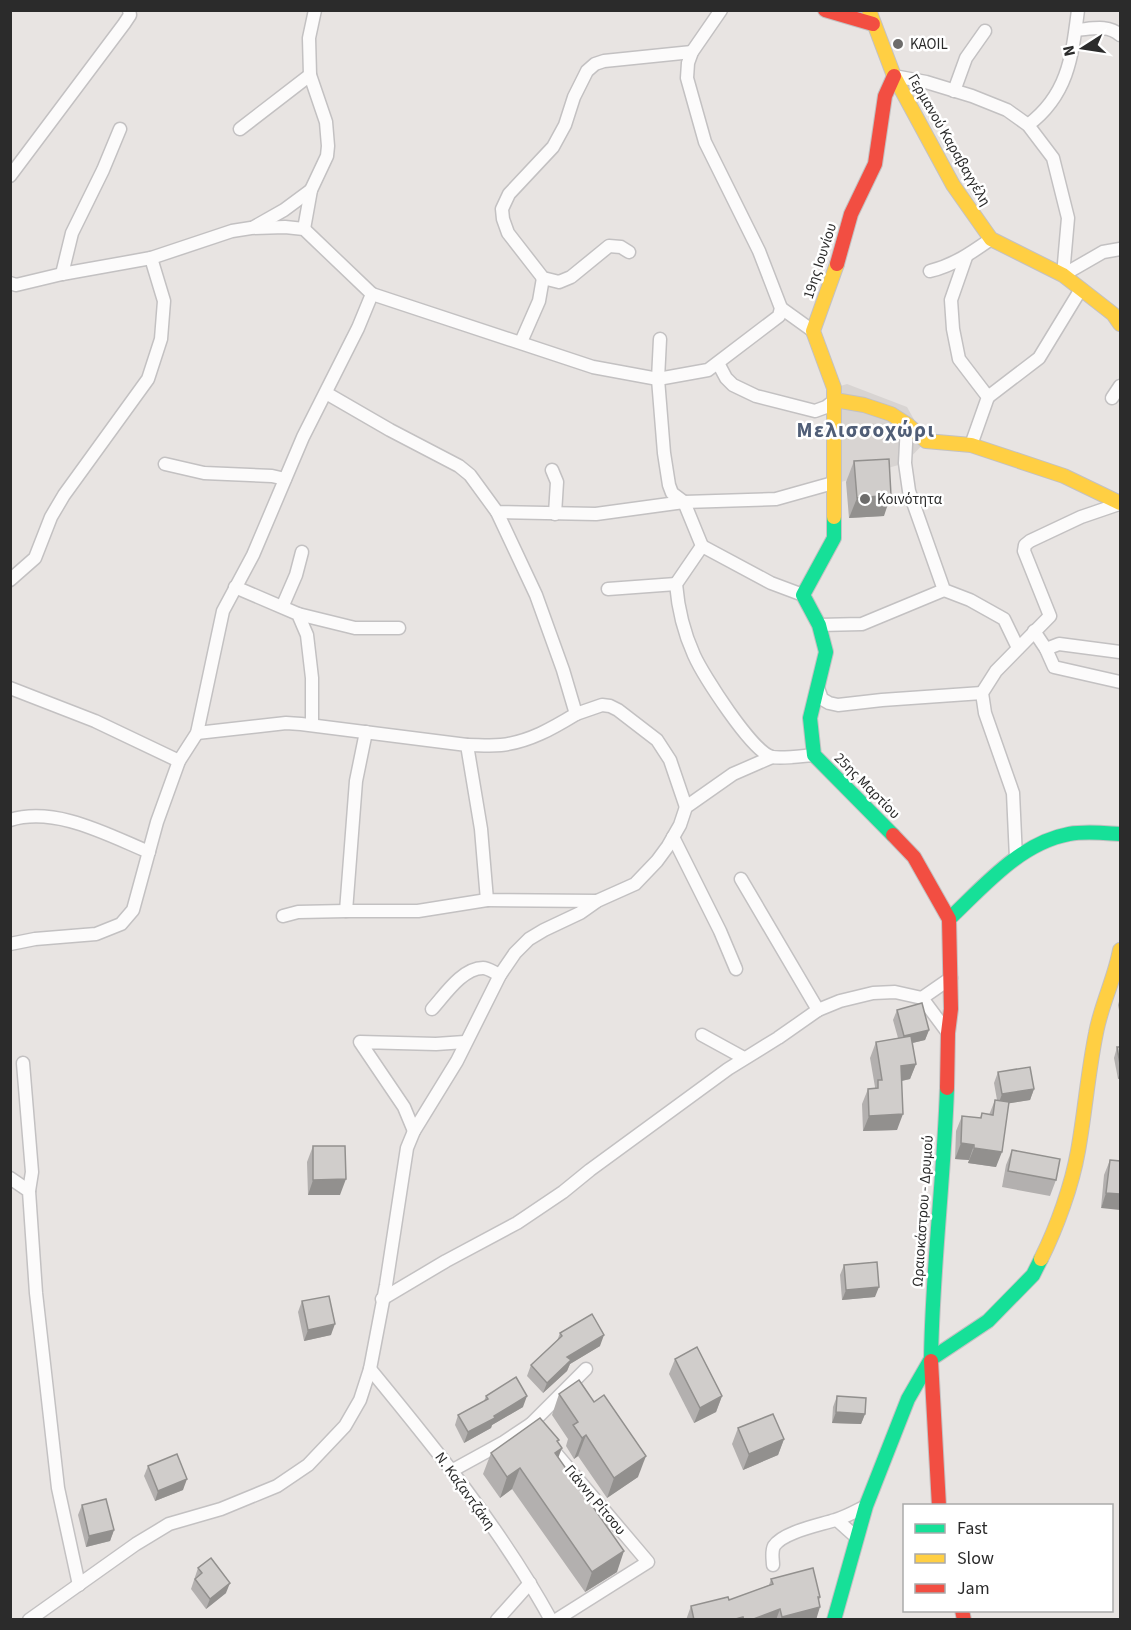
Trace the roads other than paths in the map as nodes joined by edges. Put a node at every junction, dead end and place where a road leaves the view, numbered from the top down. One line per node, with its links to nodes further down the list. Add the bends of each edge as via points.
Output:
1 (129, 10): 17 (street, via 124,24)
2 (315, 10): 11 (street, via 309,38)
3 (721, 10): 10 (street)
4 (825, 10): 6 (main road)
5 (1078, 10): 7 (street)
6 (871, 17): 12 (main road, Γερμανού Καραβαγγέλη)
7 (1076, 30): 9 (street, via 1105,28); 14 (street, via 1069,67 1059,90 1043,113)
8 (985, 31): 13 (street, via 966,58)
9 (1120, 35)
10 (692, 52): 29 (street, via 604,61 588,70 553,147 509,194 502,209 508,233); 33 (street, via 687,78 705,142 759,251)
11 (310, 75): 16 (street); 18 (street, via 326,122 328,146)
12 (894, 76): 13 (street); 21 (main road, Γερμανού Καραβαγγέλη, via 953,185); 35 (main road, 19ης Ιουνίου, via 885,96 875,164 851,214)
13 (954, 91): 14 (street, via 1007,110)
14 (1028, 125): 28 (street, via 1053,158 1068,218)
15 (120, 129): 27 (street, via 72,232)
16 (240, 129)
17 (10, 176)
18 (311, 190): 19 (street); 20 (street)
19 (251, 228): 20 (street); 25 (street)
20 (304, 229): 32 (street)
21 (992, 239): 24 (street); 28 (main road, Γερμανού Καραβαγγέλη)
22 (1120, 249): 28 (street, via 1103,252)
23 (629, 252): 29 (street, via 609,246 571,278 559,282)
24 (966, 257): 26 (street); 42 (street, via 951,300 953,329 959,359)
25 (151, 258): 27 (street); 57 (street, via 164,301 161,339 148,379 64,495 35,558)
26 (930, 271)
27 (62, 273): 30 (street)
28 (1062, 275): 31 (main road, Γερμανού Καραβαγγέλη)
29 (543, 278): 37 (street)
30 (12, 285)
31 (1081, 289): 34 (main road, Γερμανού Καραβαγγέλη); 42 (street, via 1039,358)
32 (372, 294): 37 (street); 41 (street)
33 (781, 308): 35 (street); 38 (street, via 779,316)
34 (1120, 324)
35 (813, 331): 44 (main road)
36 (660, 339): 39 (street)
37 (521, 342): 39 (street, via 593,366)
38 (718, 363): 39 (street, via 708,370); 44 (street, via 733,385 756,396 815,411)
39 (658, 379): 51 (street, via 669,485 672,493)
40 (1120, 386): 43 (street)
41 (326, 393): 49 (street); 53 (street, via 459,466 478,484)
42 (988, 397): 46 (street)
43 (1112, 398)
44 (835, 400): 45 (main road, via 877,408); 50 (main road)
45 (908, 425): 46 (main road, via 926,441); 61 (street, via 905,463 909,491)
46 (971, 445): 52 (main road, via 1064,476)
47 (165, 464): 49 (street, via 204,473)
48 (552, 470): 54 (street, via 557,482)
49 (285, 479): 59 (street)
50 (833, 483): 51 (street, via 776,499); 62 (main road, via 834,538)
51 (684, 501): 54 (street, via 596,514); 55 (street)
52 (1120, 503): 67 (street, via 1024,545 1050,616)
53 (497, 512): 54 (street); 75 (street, via 536,595)
54 (555, 514)
55 (702, 546): 58 (street); 62 (street, via 771,583)
56 (302, 552): 63 (street)
57 (10, 580)
58 (676, 584): 60 (street); 81 (street, via 694,656 738,724)
59 (235, 587): 63 (street); 78 (street, via 223,611)
60 (608, 589)
61 (944, 590): 65 (street, via 862,624); 68 (street, via 1004,620)
62 (804, 595): 65 (main road, 25ης Μαρτίου)
63 (283, 605): 64 (street)
64 (298, 614): 66 (street, via 355,628); 76 (street, via 307,635)
65 (819, 625): 73 (main road, 25ης Μαρτίου, via 826,652)
66 (399, 628)
67 (1034, 631): 68 (street); 69 (street)
68 (1018, 648): 74 (street)
69 (1046, 649): 70 (street, via 1059,645); 71 (street, via 1054,667)
70 (1120, 652)
71 (1120, 682)
72 (10, 688): 82 (street, via 95,721)
73 (818, 688): 74 (street, via 822,699 838,705); 80 (main road, 25ης Μαρτίου, via 810,718)
74 (982, 693): 88 (street, via 985,713 1013,793)
75 (576, 714): 79 (street, via 529,738 502,745); 83 (street, via 610,706 657,740 670,760)
76 (312, 724): 77 (street); 78 (street, via 286,723)
77 (366, 732): 79 (street); 92 (street, via 356,781)
78 (197, 733): 82 (street)
79 (467, 745): 90 (street, via 481,828)
80 (814, 755): 81 (street); 94 (main road, 25ης Μαρτίου, via 915,857)
81 (772, 757): 83 (street, via 733,774)
82 (179, 761): 87 (street)
83 (686, 807): 86 (street)
84 (10, 820): 87 (street, via 26,815 44,816 82,825)
85 (1120, 834): 88 (main road, via 1064,835 1046,840)
86 (673, 837): 91 (street, via 635,884); 97 (street)
87 (149, 852): 95 (street, via 133,910 122,924 96,934)
88 (1016, 858): 94 (main road)
89 (741, 879): 102 (street)
90 (487, 900): 91 (street); 92 (street, via 418,911)
91 (597, 901): 98 (street, via 529,939)
92 (346, 911): 93 (street)
93 (283, 916)
94 (949, 919): 99 (main road, Ωραιοκάστρου - Δρυμού)
95 (10, 944)
96 (1120, 959): 112 (main road, via 1096,1031 1071,1181 1045,1251 1033,1275 988,1321)
97 (736, 969)
98 (500, 975): 101 (street, via 484,968 472,971); 105 (street)
99 (951, 978): 100 (street); 103 (main road, Ωραιοκάστρου - Δρυμού)
100 (922, 998): 102 (street, via 895,992 873,993 840,1000); 103 (street)
101 (432, 1009)
102 (818, 1010): 106 (street)
103 (948, 1033): 112 (main road, Ωραιοκάστρου - Δρυμού, via 945,1152)
104 (702, 1035): 106 (street)
105 (465, 1042): 108 (street); 108 (street, via 360,1042 404,1107)
106 (744, 1058): 111 (street, via 517,1223)
107 (23, 1064): 110 (street, via 32,1172)
108 (414, 1131): 111 (street, via 407,1148)
109 (10, 1178): 110 (street)
110 (29, 1191): 123 (street, via 57,1488)
111 (382, 1299): 113 (street)
112 (931, 1359): 117 (main road, Ωραιοκάστρου - Δρυμού); 118 (main road, via 908,1399)
113 (370, 1369): 116 (street, Ν. Καζαντζάκη); 123 (street, via 360,1400 345,1426 308,1466 277,1486 242,1501 169,1524)
114 (586, 1370): 115 (street)
115 (531, 1424): 116 (street); 129 (street, Γιάννη Ρίτσου, via 648,1562)
116 (453, 1470): 122 (street, Ν. Καζαντζάκη)
117 (939, 1504)
118 (866, 1506): 119 (street); 120 (main road)
119 (837, 1520): 120 (street); 121 (street, via 784,1538 774,1546)
120 (856, 1538): 130 (main road)
121 (773, 1565)
122 (530, 1582): 127 (street); 128 (street, Ν. Καζαντζάκη)
123 (79, 1585): 124 (street)
124 (44, 1610): 125 (street); 126 (street)
125 (29, 1620)
126 (53, 1620)
127 (496, 1620)
128 (551, 1620)
129 (556, 1620)
130 (834, 1620)

